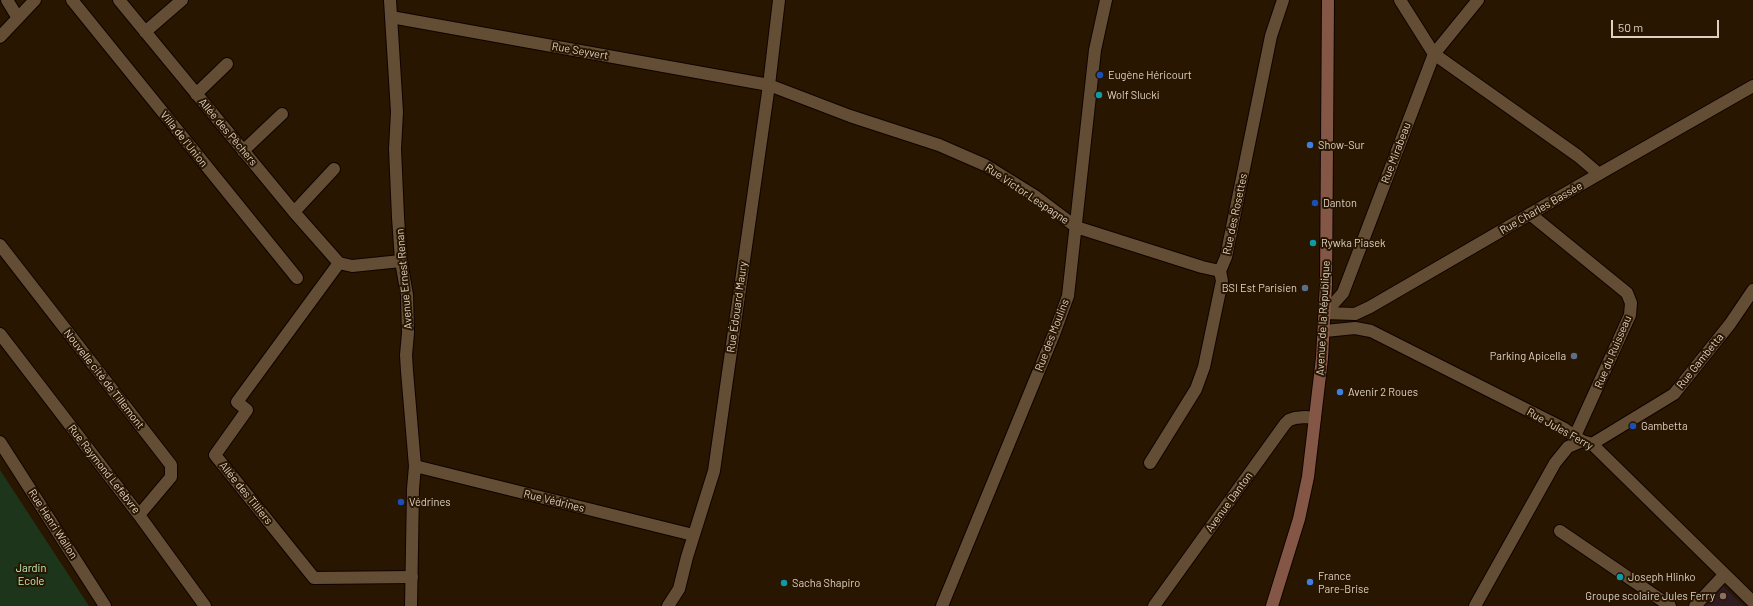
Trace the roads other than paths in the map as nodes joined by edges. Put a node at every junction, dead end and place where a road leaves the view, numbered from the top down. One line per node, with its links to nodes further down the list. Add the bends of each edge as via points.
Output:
1 (7, 0): 14 (street)
2 (35, 0): 14 (street)
3 (72, 0): 33 (street, Villa de l'Union)
4 (119, 0): 15 (street, Allée des Pêchers)
5 (182, 0): 15 (street)
6 (390, 0): 13 (street, Avenue Ernest Renan)
7 (778, 0): 19 (street, Rue Édouard Maury)
8 (1106, 0): 28 (street, Rue des Moulins, via 1095,50)
9 (1283, 0): 32 (street, Rue des Rosettes, via 1271,36 1226,257)
10 (1328, 0): 35 (main road, Avenue de la République)
11 (1400, 0): 17 (street)
12 (1478, 0): 17 (street, Rue Mirabeau)
13 (391, 17): 19 (street, Rue Seyvert); 30 (street, Avenue Ernest Renan, via 397,112 395,149)
14 (18, 18): 16 (street)
15 (145, 32): 21 (street, Allée des Pêchers)
16 (0, 37)
17 (1434, 54): 25 (street, via 1578,156); 35 (street, Rue Mirabeau, via 1343,293)
18 (227, 64): 21 (street)
19 (768, 85): 28 (street, Rue Victor Lespagne, via 850,116 939,145 985,165 1035,196); 47 (street, Rue Édouard Maury, via 714,471)
20 (1753, 86): 25 (street, Rue Charles Bassée)
21 (196, 94): 23 (street, Allée des Pêchers)
22 (282, 114): 23 (street)
23 (243, 151): 26 (street, Allée des Pêchers)
24 (334, 169): 26 (street)
25 (1599, 174): 27 (street, Rue Charles Bassée)
26 (294, 212): 31 (street, Allée des Pêchers)
27 (1530, 214): 36 (street, Rue Charles Bassée, via 1370,307 1354,314); 41 (street, Rue du Ruisseau, via 1627,293 1631,303 1630,314)
28 (1076, 227): 32 (street, Rue Victor Lespagne); 55 (street, Rue des Moulins, via 1068,296)
29 (0, 245): 45 (street, Nouvelle cité de Tillemont, via 171,466 171,477)
30 (401, 261): 31 (street, via 352,266); 44 (street, Avenue Ernest Renan, via 407,295 406,355)
31 (339, 263): 49 (street, Allée des Tilliers, via 237,402 247,410 215,455 314,578)
32 (1220, 271): 43 (street, Rue des Rosettes, via 1222,281 1204,367 1196,390)
33 (297, 278)
34 (1753, 290): 41 (street, Rue Gambetta, via 1730,324 1674,394)
35 (1325, 313): 36 (street, Rue Charles Bassée); 38 (main road, Avenue de la République)
36 (1341, 314): 37 (street)
37 (1340, 328): 38 (street, Rue Jules Ferry); 41 (street, Rue Jules Ferry, via 1371,331)
38 (1325, 331): 40 (main road, Avenue de la République)
39 (0, 334): 45 (street, Rue Raymond Lefebvre)
40 (1315, 418): 56 (street, Avenue Danton, via 1295,418 1285,424); 57 (main road, Avenue de la République, via 1308,477 1299,519)
41 (1583, 440): 48 (street, Rue Jules Ferry); 58 (street, Rue Gambetta, via 1568,447 1555,463)
42 (0, 442): 51 (street, Rue Henri Wallon)
43 (1150, 463)
44 (415, 466): 47 (street, Rue Védrines); 49 (street, Avenue Ernest Renan)
45 (139, 515): 52 (street, Rue Raymond Lefebvre)
46 (1560, 532): 59 (street)
47 (693, 535): 54 (street, Rue Édouard Maury, via 679,590)
48 (1724, 575): 50 (street, Rue Jules Ferry); 60 (street)
49 (412, 576): 53 (street, Avenue Ernest Renan)
50 (1753, 602)
51 (105, 606)
52 (205, 606)
53 (411, 606)
54 (668, 606)
55 (942, 606)
56 (1154, 606)
57 (1272, 606)
58 (1475, 606)
59 (1670, 606)
60 (1695, 606)

